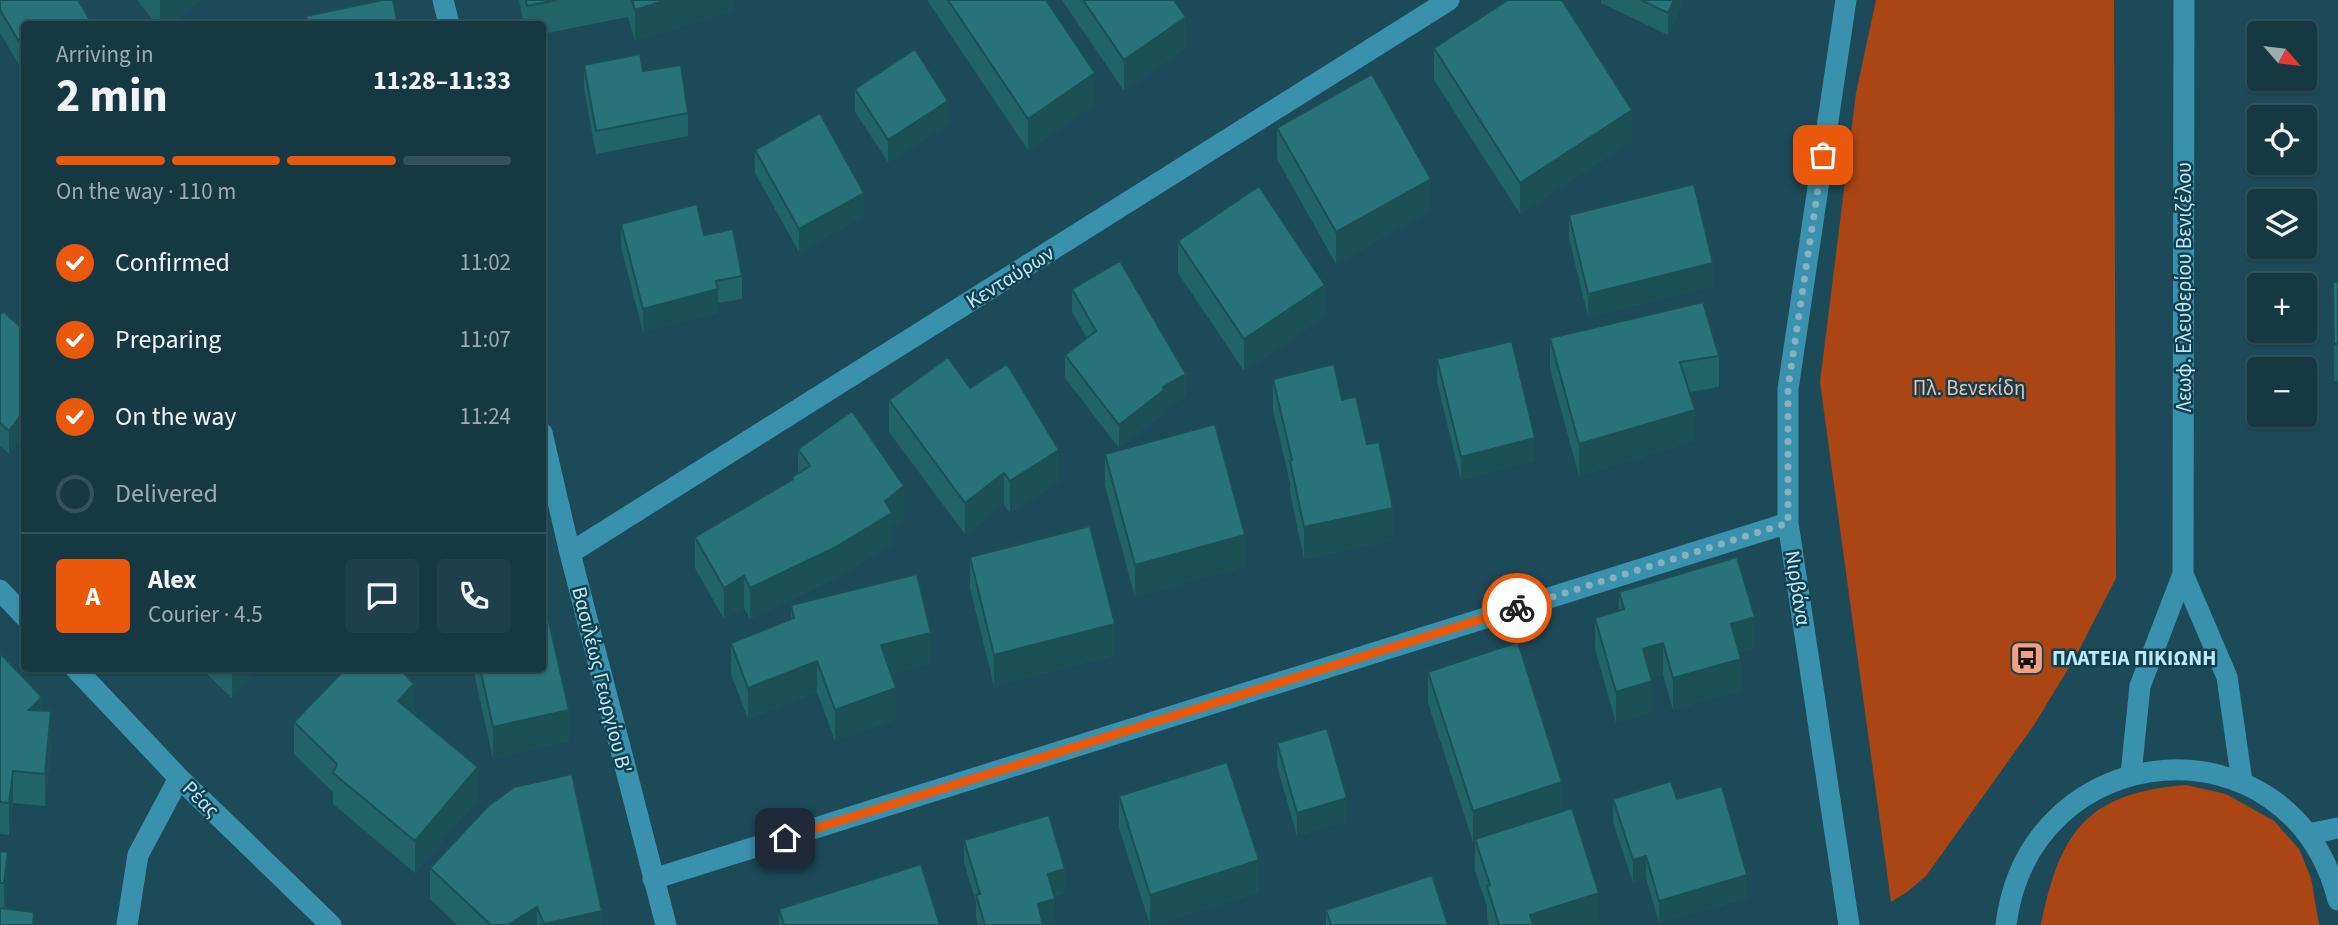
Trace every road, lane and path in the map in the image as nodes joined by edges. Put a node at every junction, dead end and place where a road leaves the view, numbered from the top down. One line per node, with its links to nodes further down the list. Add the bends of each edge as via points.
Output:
1 (443, 0): 5 (street)
2 (1449, 0): 8 (street, Κενταύρων)
3 (1846, 0): 7 (street, Νιρβάνα, via 1788,388)
4 (2184, 0): 9 (street, Λεωφ. Ελευθερίου Βενιζέλου)
5 (448, 21)
6 (546, 450): 8 (street, Βασιλέως Γεωργίου Β')
7 (1788, 523): 18 (street); 23 (street, Νιρβάνα)
8 (570, 553): 18 (street, Βασιλέως Γεωργίου Β')
9 (2183, 574): 13 (street, via 2140,686); 15 (street, via 2227,677)
10 (0, 590): 11 (street)
11 (21, 613)
12 (79, 672): 14 (street, Ρέας)
13 (2131, 774): 15 (street, via 2187,769); 24 (street, via 2097,787 2041,834 2022,865 2009,899)
14 (179, 778): 20 (street, via 138,855); 21 (street, Ρέας)
15 (2242, 782): 17 (street, via 2278,804)
16 (2338, 828): 17 (street)
17 (2308, 834): 19 (street, via 2331,873)
18 (653, 879): 22 (street, Βασιλέως Γεωργίου Β')
19 (2338, 900)
20 (127, 925)
21 (331, 925)
22 (666, 925)
23 (1849, 925)
24 (2006, 925)

